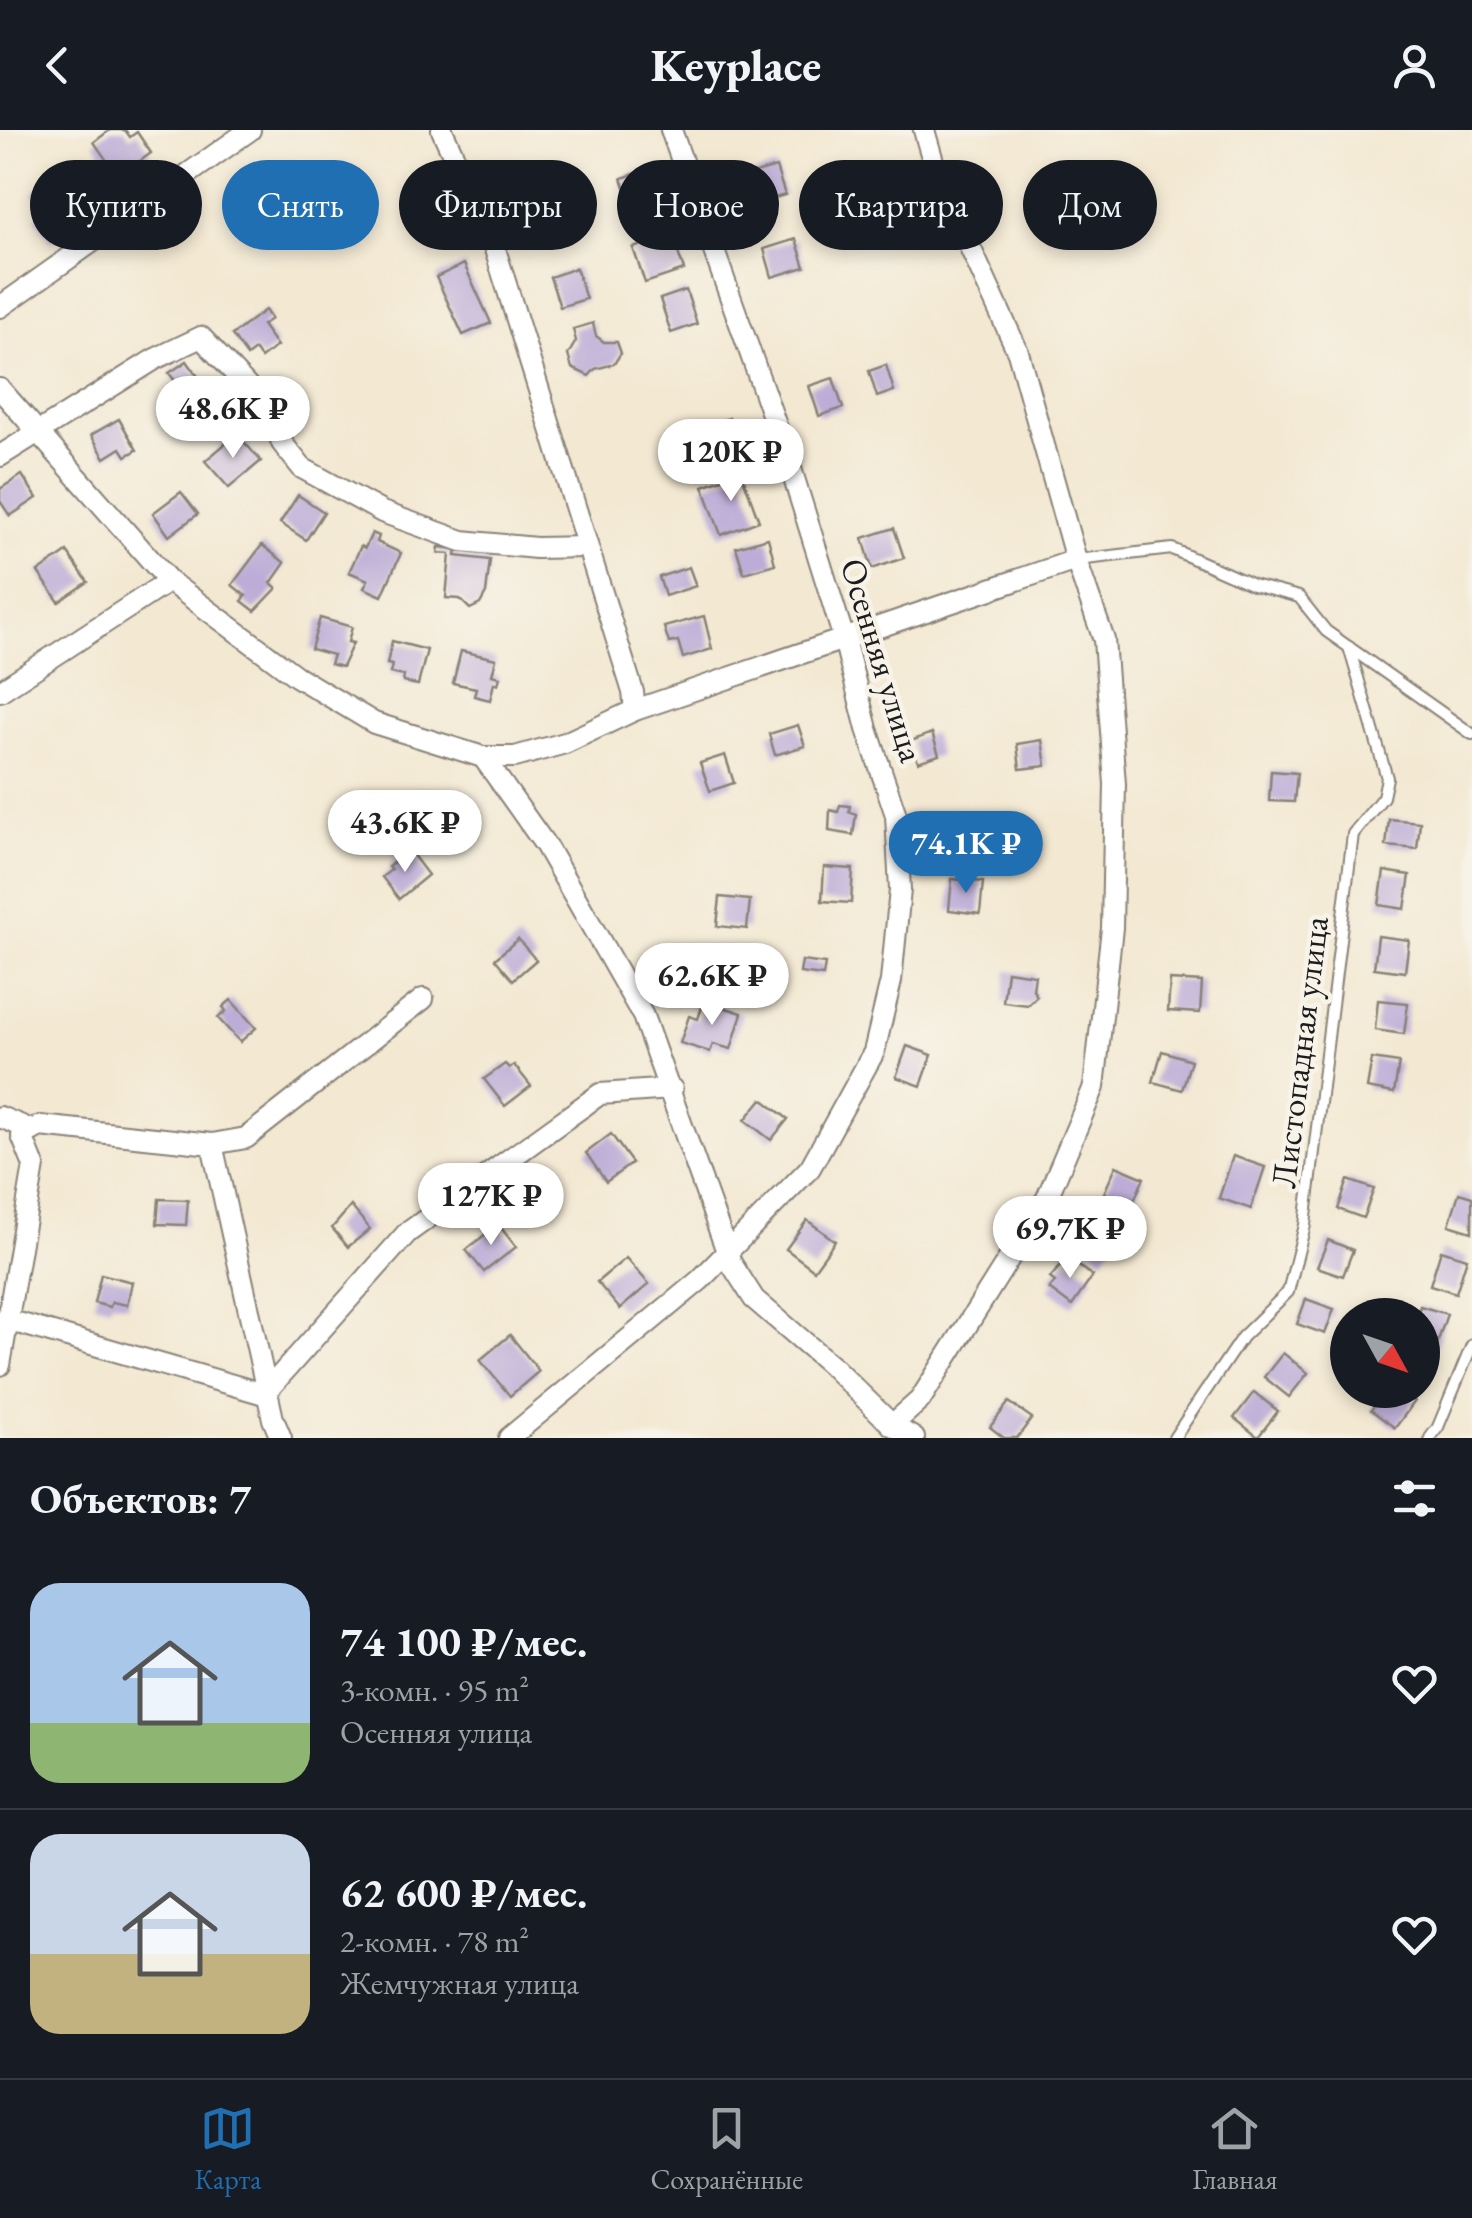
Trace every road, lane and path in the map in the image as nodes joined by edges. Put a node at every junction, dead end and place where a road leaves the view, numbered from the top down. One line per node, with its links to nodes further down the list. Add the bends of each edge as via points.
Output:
1 (250, 130): 5 (street)
2 (442, 130): 9 (street, via 494,246)
3 (670, 130): 12 (street, Осенняя улица, via 788,459)
4 (924, 130): 10 (street, via 937,175 1018,352)
5 (0, 307)
6 (0, 390): 7 (street)
7 (39, 430): 8 (street); 9 (street, via 201,337 272,413 282,443 302,468 366,504 462,541); 11 (street)
8 (0, 456)
9 (587, 546): 15 (street)
10 (1076, 560): 12 (street); 13 (lane, via 1172,548 1253,585 1299,597); 28 (street, via 1104,640 1115,784 1112,928 1094,1087 1047,1198 920,1400)
11 (169, 581): 14 (street); 17 (street, via 296,676 374,723)
12 (844, 639): 15 (street); 23 (street, Осенняя улица, via 896,815 900,890 891,981 874,1052 810,1168)
13 (1349, 647): 16 (lane); 32 (lane, Листопадная улица, via 1387,778 1383,797 1354,834 1305,1225 1288,1292 1242,1337)
14 (0, 691)
15 (635, 710): 17 (street, via 565,743)
16 (1472, 734)
17 (482, 758): 19 (street, via 566,880 644,1016)
18 (423, 1000): 22 (street, via 246,1138)
19 (672, 1089): 23 (street); 27 (street, via 600,1094 407,1233)
20 (0, 1117): 21 (street)
21 (32, 1130): 22 (street); 24 (street, via 22,1136 34,1166)
22 (212, 1144): 27 (street)
23 (728, 1252): 28 (street, via 754,1299 831,1365); 30 (street, Осенняя улица)
24 (4, 1321): 26 (street); 27 (street)
25 (1472, 1345): 33 (lane)
26 (0, 1365)
27 (267, 1391): 29 (street)
28 (886, 1432): 31 (street)
29 (280, 1438)
30 (510, 1438)
31 (914, 1438)
32 (1174, 1438)
33 (1430, 1438)

